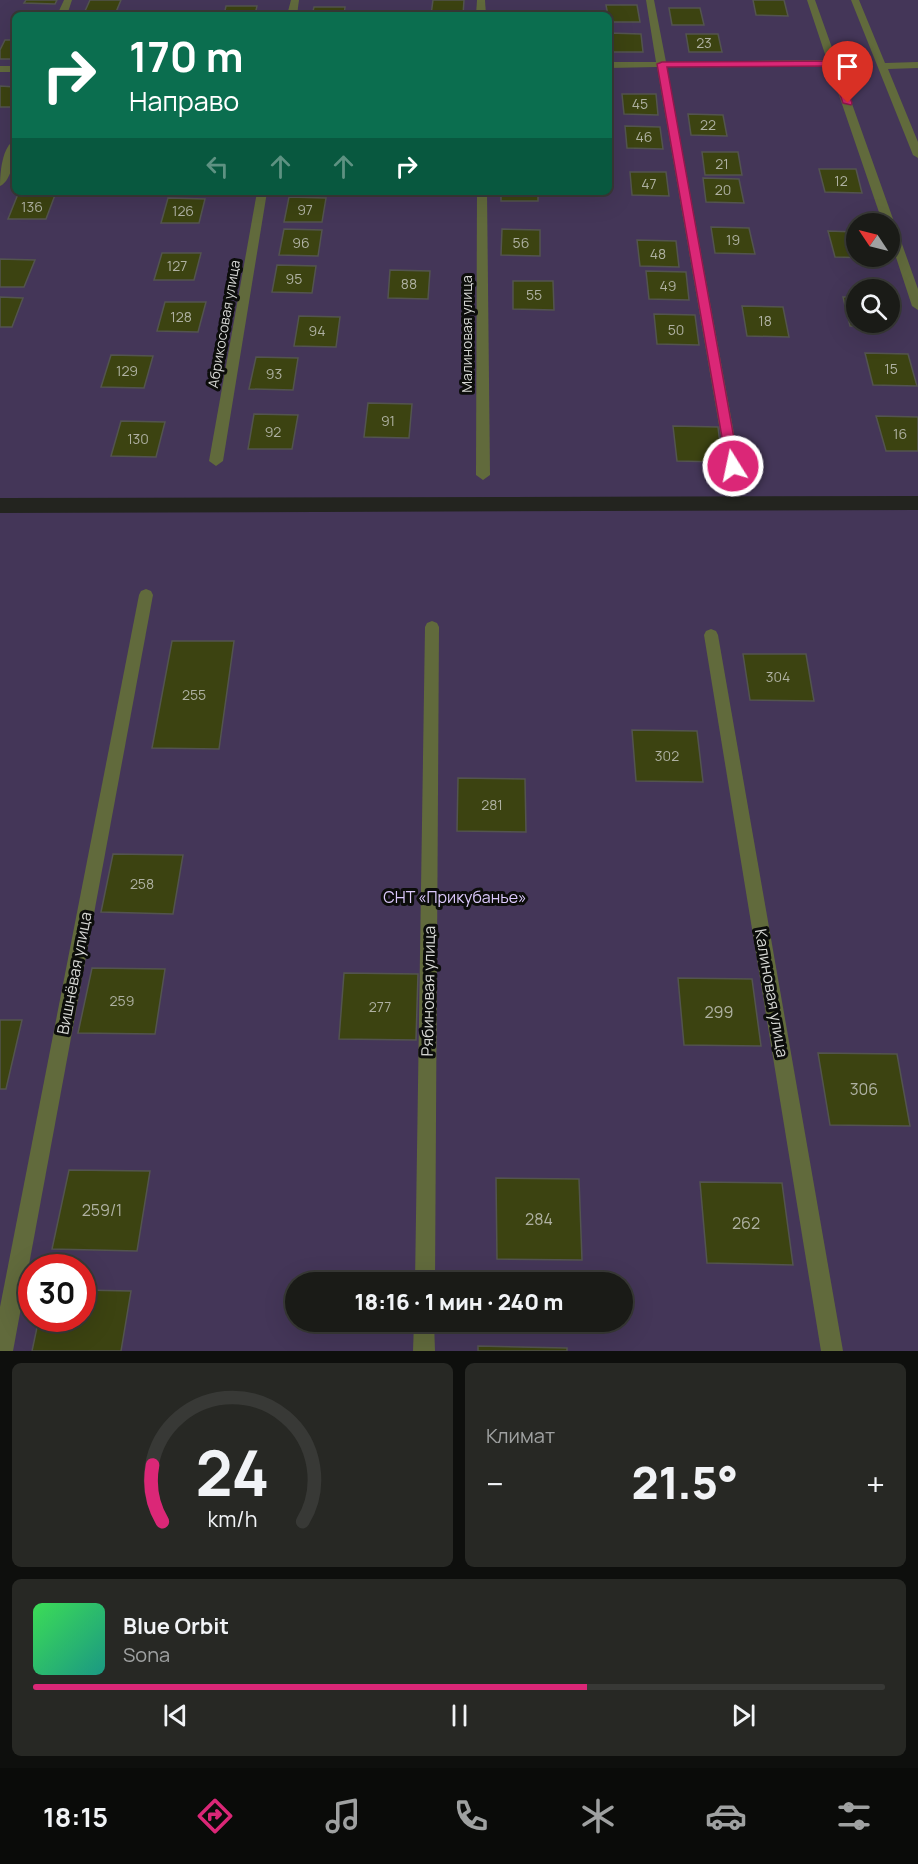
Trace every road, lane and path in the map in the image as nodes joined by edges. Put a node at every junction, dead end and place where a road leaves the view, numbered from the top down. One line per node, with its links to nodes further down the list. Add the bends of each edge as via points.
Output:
1 (650, 0): 5 (street)
2 (811, 0): 4 (street)
3 (855, 0): 7 (street)
4 (834, 63): 5 (street); 14 (street)
5 (662, 64): 6 (street); 18 (street)
6 (612, 65)
7 (881, 66): 8 (street); 10 (street)
8 (918, 66)
9 (12, 150): 11 (street)
10 (918, 155)
11 (0, 183)
12 (261, 195): 17 (street, Абрикосовая улица)
13 (482, 195): 19 (street, Малиновая улица)
14 (885, 213)
15 (900, 255): 16 (street)
16 (918, 306)
17 (216, 461)
18 (733, 466)
19 (483, 475)
20 (146, 595): 25 (street, Вишнёвая улица)
21 (432, 627): 23 (street, Рябиновая улица)
22 (711, 635): 27 (street, Калиновая улица)
23 (424, 1272)
24 (424, 1332): 26 (street)
25 (2, 1351)
26 (424, 1351)
27 (832, 1351)

